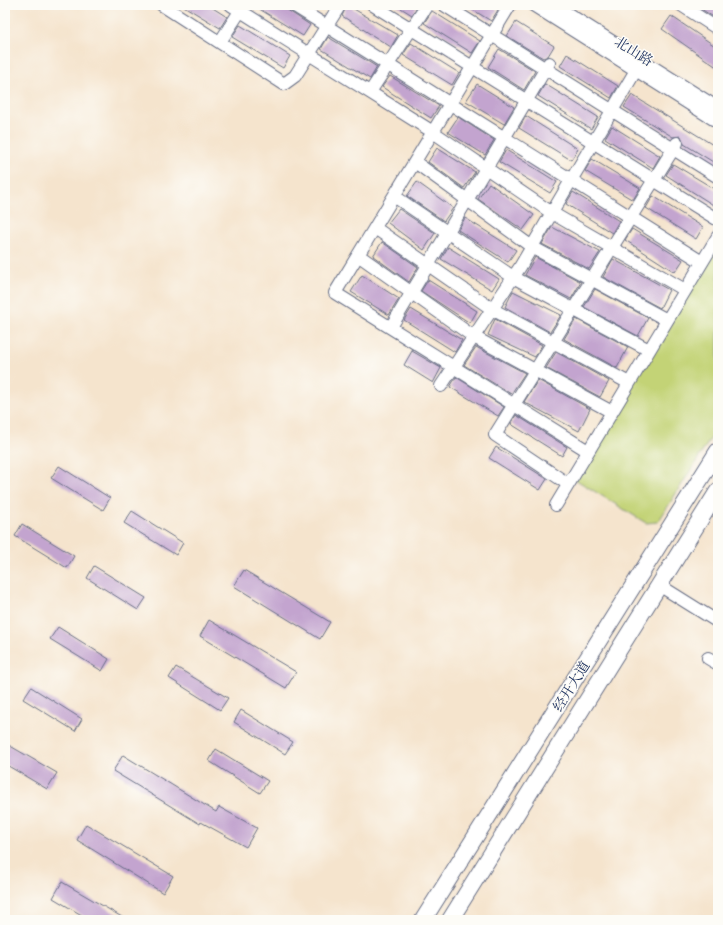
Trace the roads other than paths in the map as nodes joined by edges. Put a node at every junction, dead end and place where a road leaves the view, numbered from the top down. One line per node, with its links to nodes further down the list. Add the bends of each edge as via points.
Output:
1 (162, 5): 16 (street)
2 (293, 5): 12 (street)
3 (340, 5): 12 (street)
4 (373, 5): 13 (street)
5 (426, 5): 13 (street)
6 (444, 5): 15 (street)
7 (510, 5): 15 (street)
8 (533, 5): 21 (street, 北山路)
9 (554, 5): 25 (street, 北山路)
10 (681, 5): 14 (street)
11 (239, 7): 16 (street); 17 (street)
12 (326, 26): 17 (street); 18 (street)
13 (411, 29): 18 (street); 20 (street)
14 (718, 29)
15 (492, 35): 19 (street); 20 (street)
16 (220, 42): 17 (street, via 284,84 294,76)
17 (309, 54): 22 (street)
18 (388, 65): 22 (street); 24 (street)
19 (548, 66): 23 (street); 26 (street)
20 (472, 67): 23 (street); 24 (street)
21 (636, 70): 26 (street); 27 (street, 北山路)
22 (370, 92): 28 (street)
23 (527, 101): 29 (street); 30 (street)
24 (450, 104): 28 (street); 29 (street)
25 (718, 108)
26 (612, 110): 30 (street); 31 (street)
27 (718, 122)
28 (433, 132): 32 (street); 33 (street)
29 (504, 138): 33 (street); 35 (street)
30 (593, 142): 35 (street); 36 (street)
31 (675, 146): 34 (street); 36 (street)
32 (415, 162): 37 (street); 38 (street)
33 (486, 168): 38 (street); 39 (street)
34 (718, 177)
35 (571, 180): 39 (street); 40 (street)
36 (654, 180): 40 (street); 41 (street)
37 (394, 196): 42 (street); 43 (street)
38 (467, 200): 43 (street); 45 (street)
39 (552, 213): 45 (street); 46 (street)
40 (631, 218): 46 (street); 48 (street)
41 (718, 220)
42 (375, 228): 47 (street); 49 (street)
43 (448, 232): 49 (street); 50 (street)
44 (718, 236): 48 (street)
45 (532, 247): 50 (street); 51 (street)
46 (612, 248): 51 (street); 52 (street)
47 (358, 255): 53 (street); 57 (street, via 335,293)
48 (702, 262): 52 (street)
49 (428, 265): 53 (street); 54 (street)
50 (513, 277): 54 (street); 55 (street)
51 (592, 280): 55 (street); 56 (street)
52 (685, 290): 56 (street)
53 (412, 293): 57 (street); 58 (street)
54 (492, 309): 58 (street); 59 (street)
55 (574, 309): 59 (street); 60 (street)
56 (667, 320): 60 (street)
57 (391, 327): 61 (street)
58 (474, 337): 61 (street); 62 (street)
59 (553, 342): 62 (street); 63 (street)
60 (649, 350): 63 (street)
61 (454, 366): 64 (street); 65 (street)
62 (535, 370): 65 (street); 66 (street)
63 (629, 383): 66 (street)
64 (441, 386)
65 (514, 404): 67 (street); 69 (street, via 495,435)
66 (612, 412): 67 (street)
67 (588, 450): 69 (street)
68 (718, 451): 74 (main road, 经开大道)
69 (568, 484): 71 (street)
70 (718, 491): 72 (main road, 经开大道)
71 (556, 505)
72 (660, 585): 73 (street); 75 (main road, 经开大道)
73 (718, 622)
74 (423, 920)
75 (450, 920)

